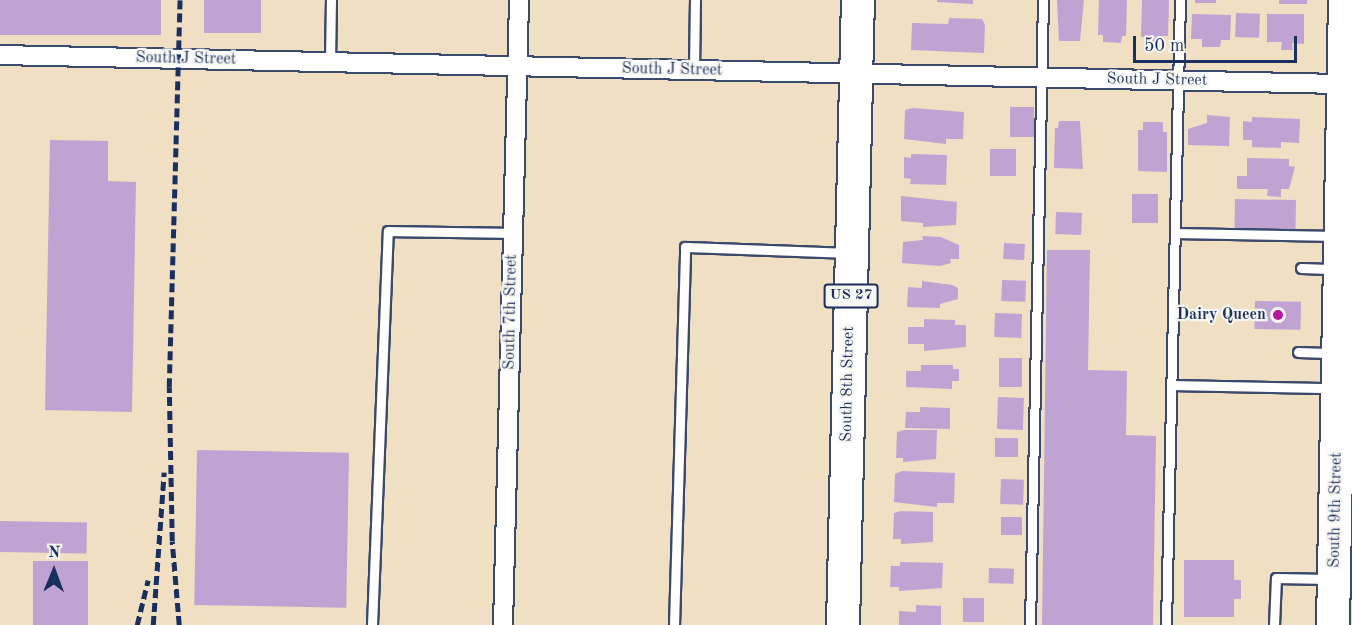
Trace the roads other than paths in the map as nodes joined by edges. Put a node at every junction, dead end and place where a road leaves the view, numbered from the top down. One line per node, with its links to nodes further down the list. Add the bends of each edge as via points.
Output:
1 (331, 0): 9 (lane)
2 (519, 0): 10 (street, South 7th Street)
3 (695, 0): 11 (lane)
4 (858, 0): 12 (highway, South 8th Street / US 27)
5 (1043, 0): 13 (lane)
6 (1180, 0): 14 (lane)
7 (1345, 0): 15 (highway, South 9th Street)
8 (0, 55): 9 (street, South J Street)
9 (330, 62): 10 (street, South J Street)
10 (517, 66): 11 (street, South J Street); 16 (street, South 7th Street)
11 (694, 70): 12 (street, South J Street)
12 (856, 74): 13 (street, South J Street); 19 (highway, South 8th Street / US 27)
13 (1041, 77): 14 (street, South J Street); 30 (lane)
14 (1178, 80): 15 (street, South J Street); 17 (lane)
15 (1343, 84): 18 (highway, South 9th Street)
16 (513, 233): 26 (lane, via 388,231); 27 (street, South 7th Street)
17 (1175, 233): 18 (lane); 23 (lane)
18 (1344, 248): 20 (lane); 22 (highway, South 9th Street)
19 (852, 253): 28 (lane, via 685,247); 29 (highway, South 8th Street / US 27)
20 (1301, 268)
21 (1298, 352): 22 (lane)
22 (1339, 353): 24 (highway, South 9th Street)
23 (1171, 385): 24 (lane); 31 (lane)
24 (1339, 388): 25 (highway, South 9th Street)
25 (1334, 579): 32 (lane, via 1276,578); 33 (highway, South 9th Street)
26 (372, 625)
27 (503, 625)
28 (674, 625)
29 (843, 625)
30 (1030, 625)
31 (1166, 625)
32 (1274, 625)
33 (1333, 625)

